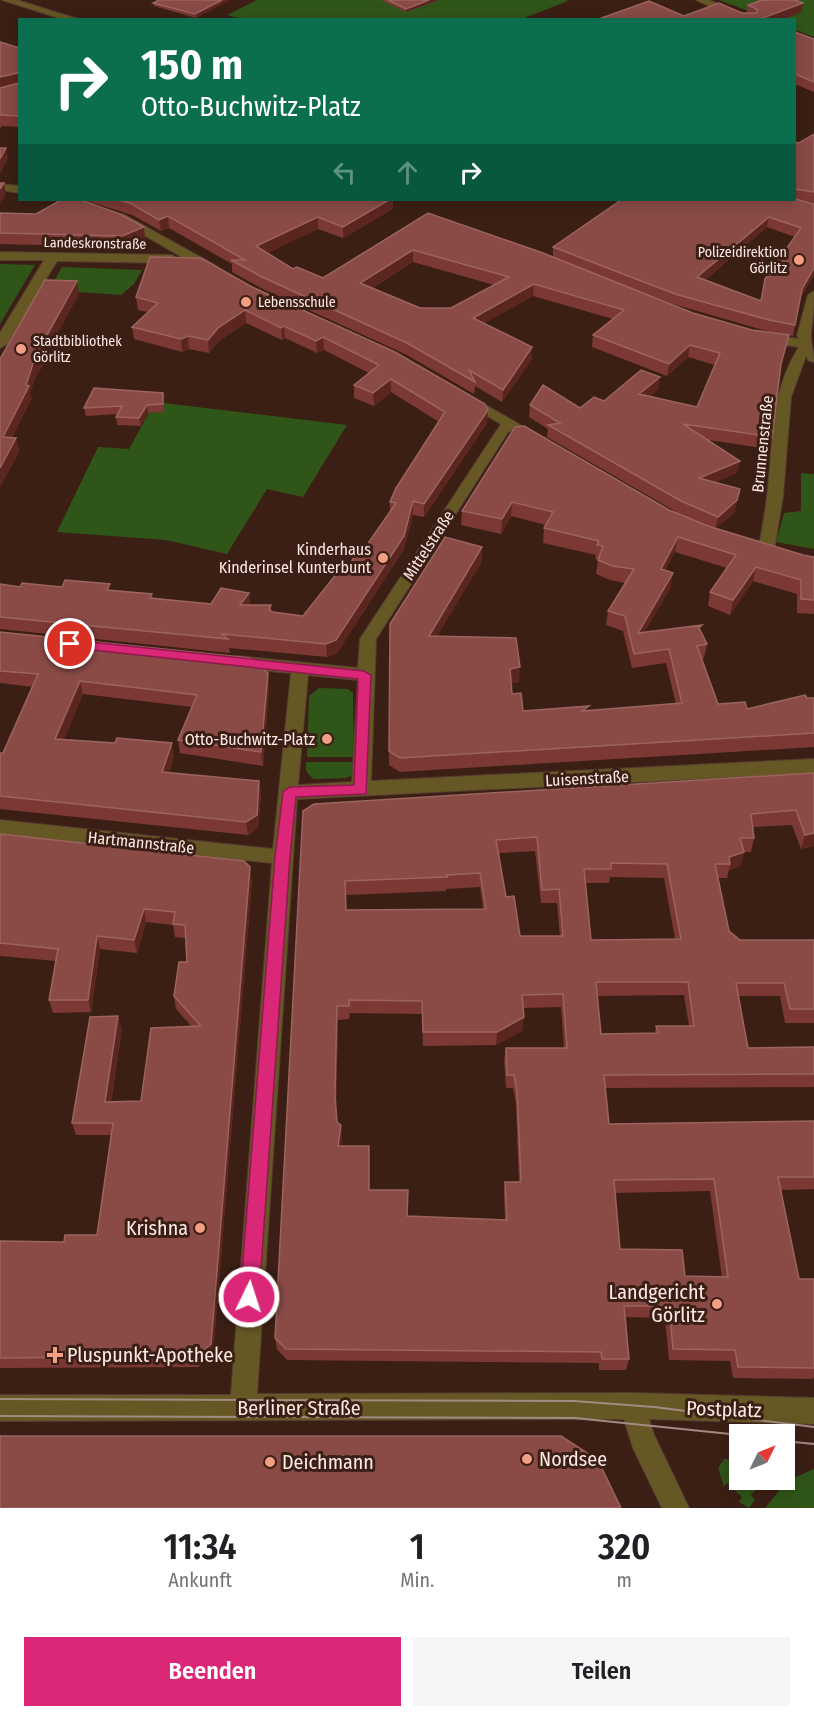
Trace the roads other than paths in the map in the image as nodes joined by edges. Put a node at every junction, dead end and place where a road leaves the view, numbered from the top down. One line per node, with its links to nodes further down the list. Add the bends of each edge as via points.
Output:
1 (8, 0): 3 (street)
2 (701, 0): 4 (street)
3 (70, 18)
4 (746, 18)
5 (0, 187): 6 (street)
6 (18, 190)
7 (107, 212): 9 (street, via 153,233)
8 (0, 256): 10 (street, Landeskronstraße)
9 (189, 256): 10 (street, Landeskronstraße); 11 (street)
10 (52, 258): 14 (street)
11 (228, 277)
12 (814, 295): 15 (street, via 804,335)
13 (750, 336): 15 (street)
14 (0, 344)
15 (811, 351): 19 (street, Brunnenstraße, via 798,355 783,397 775,497)
16 (452, 389): 17 (street)
17 (512, 424): 18 (street); 22 (street, Mittelstraße, via 503,429 368,639)
18 (547, 445)
19 (766, 551)
20 (217, 660): 21 (street)
21 (300, 669): 22 (street); 25 (street)
22 (364, 675): 24 (street)
23 (814, 766): 24 (street, Luisenstraße)
24 (361, 790): 25 (street)
25 (290, 792): 27 (street)
26 (0, 827): 27 (street, Hartmannstraße)
27 (282, 857): 30 (street)
28 (633, 1406): 31 (street, Postplatz); 32 (street, Postplatz); 33 (street, via 642,1439)
29 (0, 1408): 30 (street, Berliner Straße)
30 (243, 1408): 31 (street, Berliner Straße)
31 (597, 1408)
32 (814, 1411)
33 (676, 1508)

